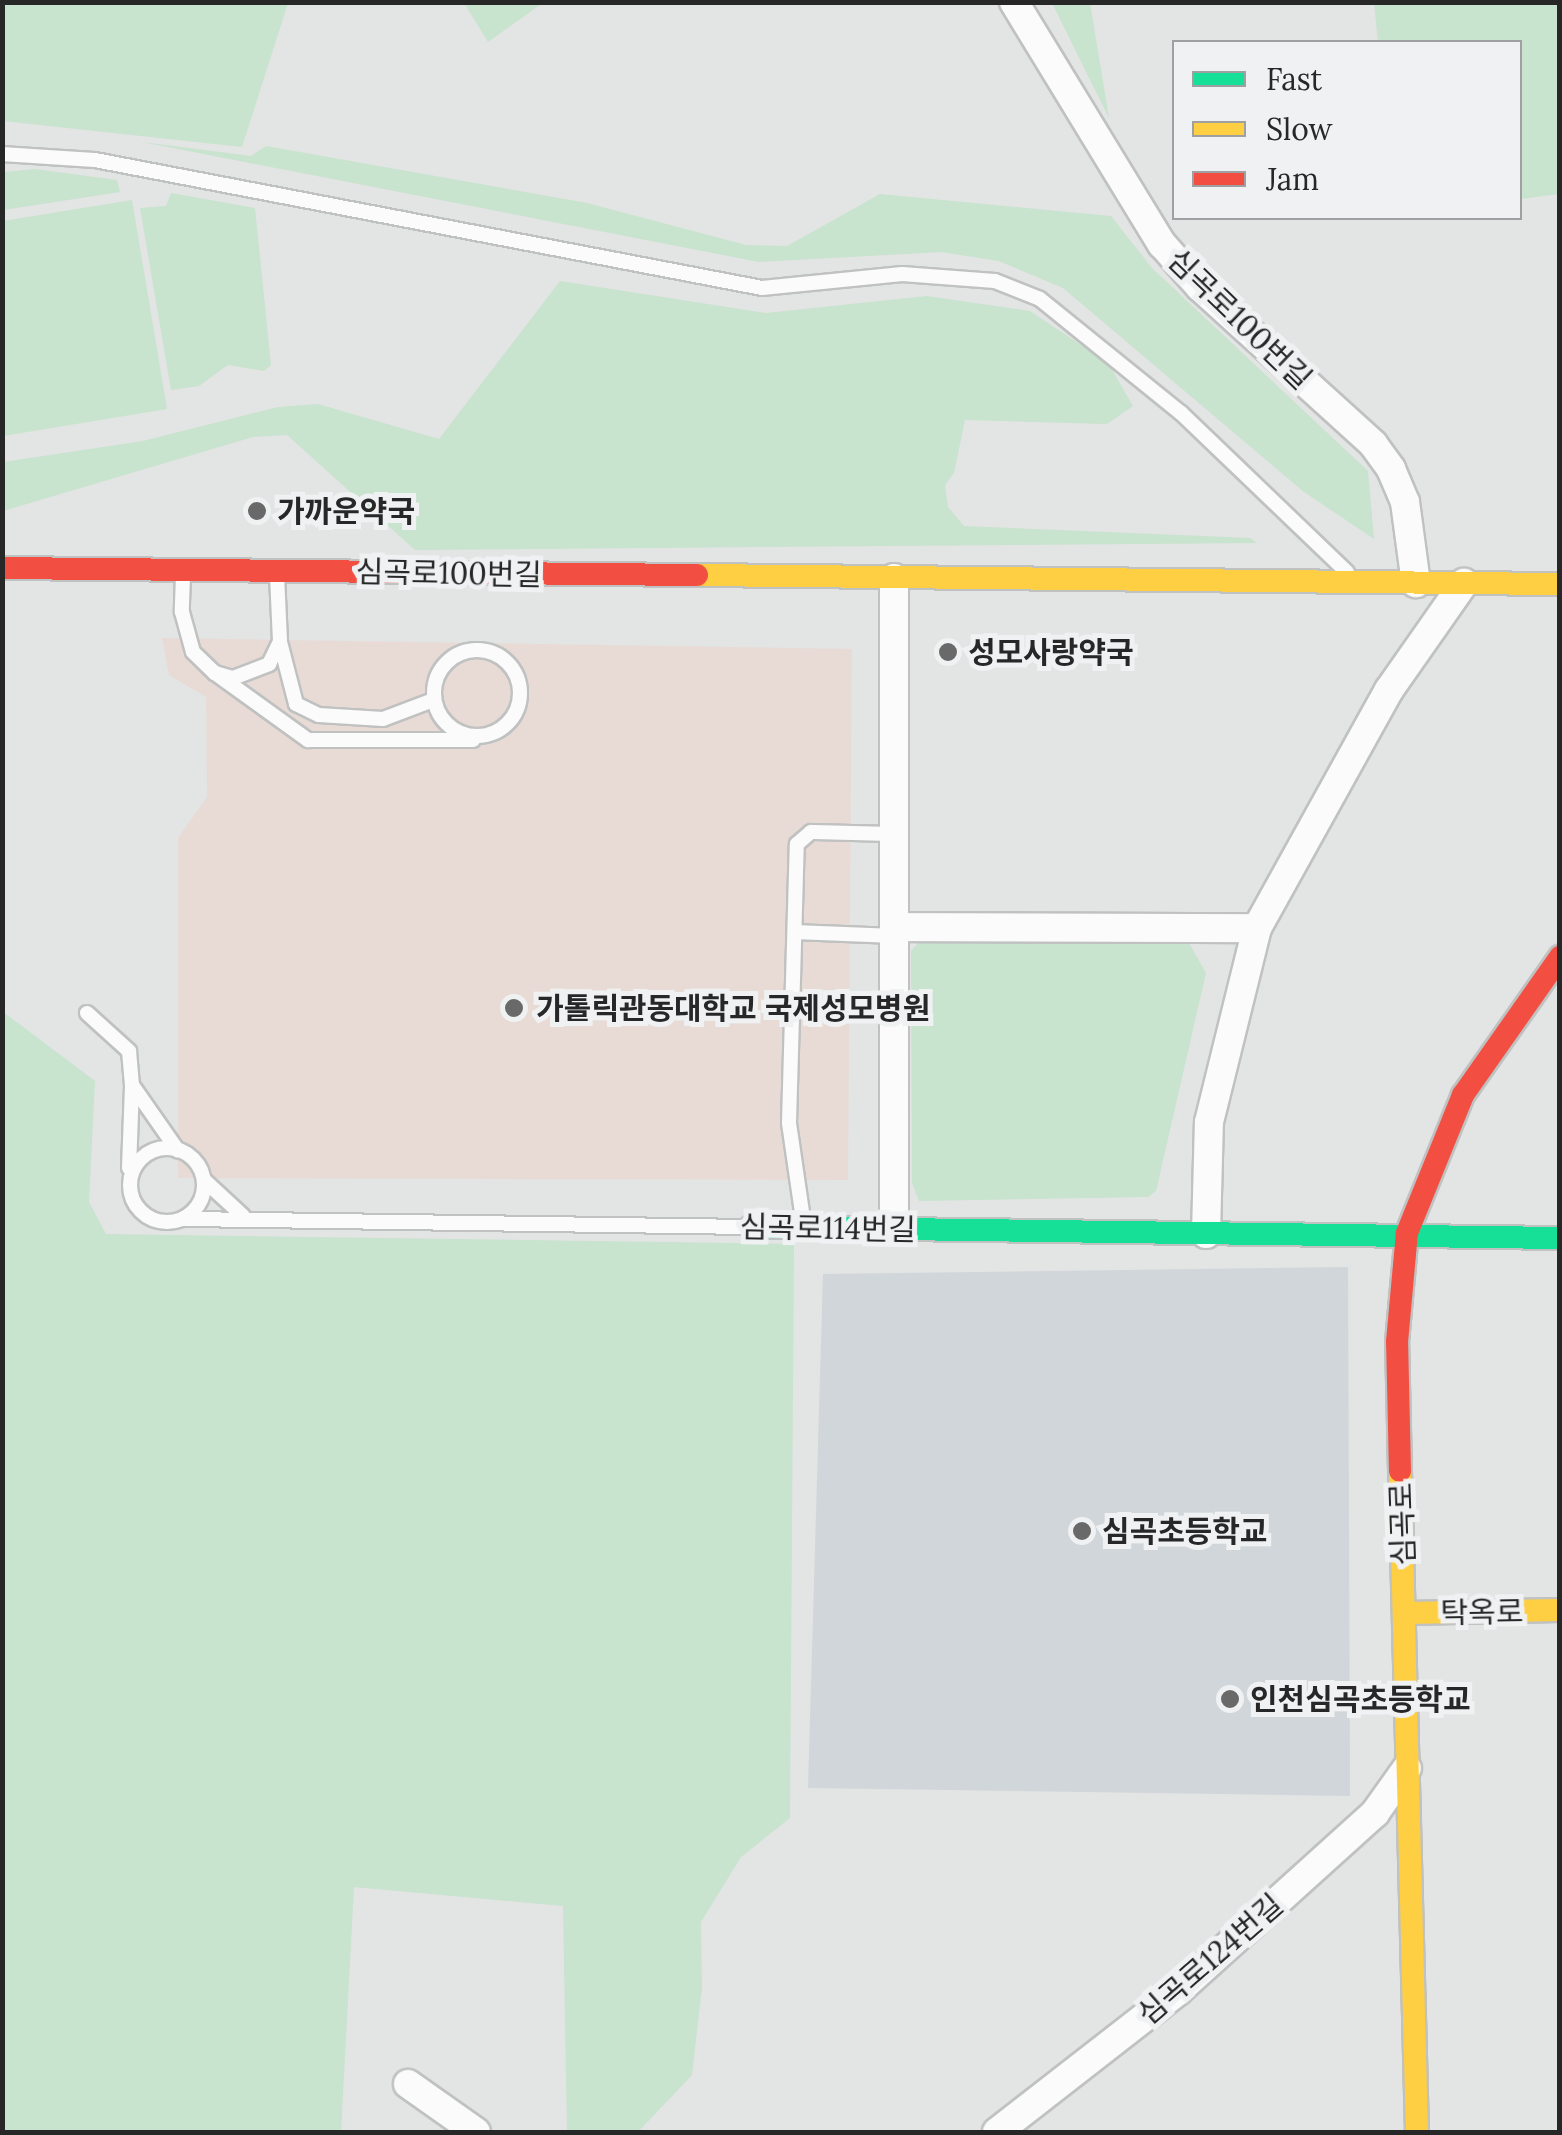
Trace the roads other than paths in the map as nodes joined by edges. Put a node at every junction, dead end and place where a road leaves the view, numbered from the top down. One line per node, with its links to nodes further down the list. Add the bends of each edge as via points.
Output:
1 (1014, 2): 8 (street, 심곡로100번길, via 1162,244 1200,287 1373,444 1391,469 1404,502)
2 (2, 154): 7 (lane, via 95,160 762,288 902,274 995,281 1040,299 1181,413)
3 (2, 568): 4 (street, 심곡로100번길)
4 (184, 569): 5 (street, 심곡로100번길); 12 (lane, via 182,612 193,652)
5 (277, 570): 6 (street, 심곡로100번길); 11 (lane)
6 (894, 578): 7 (street, 심곡로100번길); 15 (street)
7 (1359, 583): 8 (street, 심곡로100번길)
8 (1416, 583): 9 (street, 심곡로100번길)
9 (1464, 583): 10 (street, 심곡로100번길); 16 (street, via 1389,690)
10 (1560, 584)
11 (280, 641): 12 (lane, via 269,664 251,676); 13 (lane, via 296,704 320,714 383,718)
12 (215, 673): 14 (lane, via 308,740)
13 (433, 700): 14 (lane, via 444,726); 14 (lane, via 452,656 468,647 493,648 519,686 518,711 500,730)
14 (473, 740)
15 (894, 834): 17 (street); 18 (lane, via 810,832 797,844)
16 (1256, 928): 17 (street); 31 (street, via 1209,1122)
17 (894, 931): 18 (lane); 29 (street)
18 (794, 932): 28 (lane, via 790,1123)
19 (1560, 957): 30 (street, 심곡로, via 1463,1095)
20 (87, 1013): 21 (lane, via 129,1051)
21 (132, 1085): 22 (lane); 23 (lane)
22 (178, 1151): 23 (lane, via 144,1156); 24 (lane, via 194,1155)
23 (129, 1168): 25 (lane, via 136,1208 153,1217)
24 (204, 1180): 25 (lane, via 198,1210); 26 (lane, via 230,1210)
25 (185, 1218): 26 (lane, 심곡로114번길)
26 (248, 1218): 27 (lane, 심곡로114번길)
27 (751, 1227): 28 (street, 심곡로114번길)
28 (804, 1228): 29 (street, 심곡로114번길)
29 (894, 1229): 31 (street, 심곡로114번길)
30 (1408, 1233): 31 (street, 심곡로114번길); 32 (street, 심곡로114번길); 34 (street, 심곡로, via 1397,1342)
31 (1206, 1234)
32 (1560, 1238)
33 (1560, 1610): 34 (street, 탁옥로)
34 (1405, 1613): 35 (street, 심곡로)
35 (1407, 1768): 38 (street, 심곡로124번길, via 1375,1813 1178,1991); 39 (street, 심곡로)
36 (408, 2084): 37 (street)
37 (476, 2132)
38 (997, 2132)
39 (1417, 2132)

